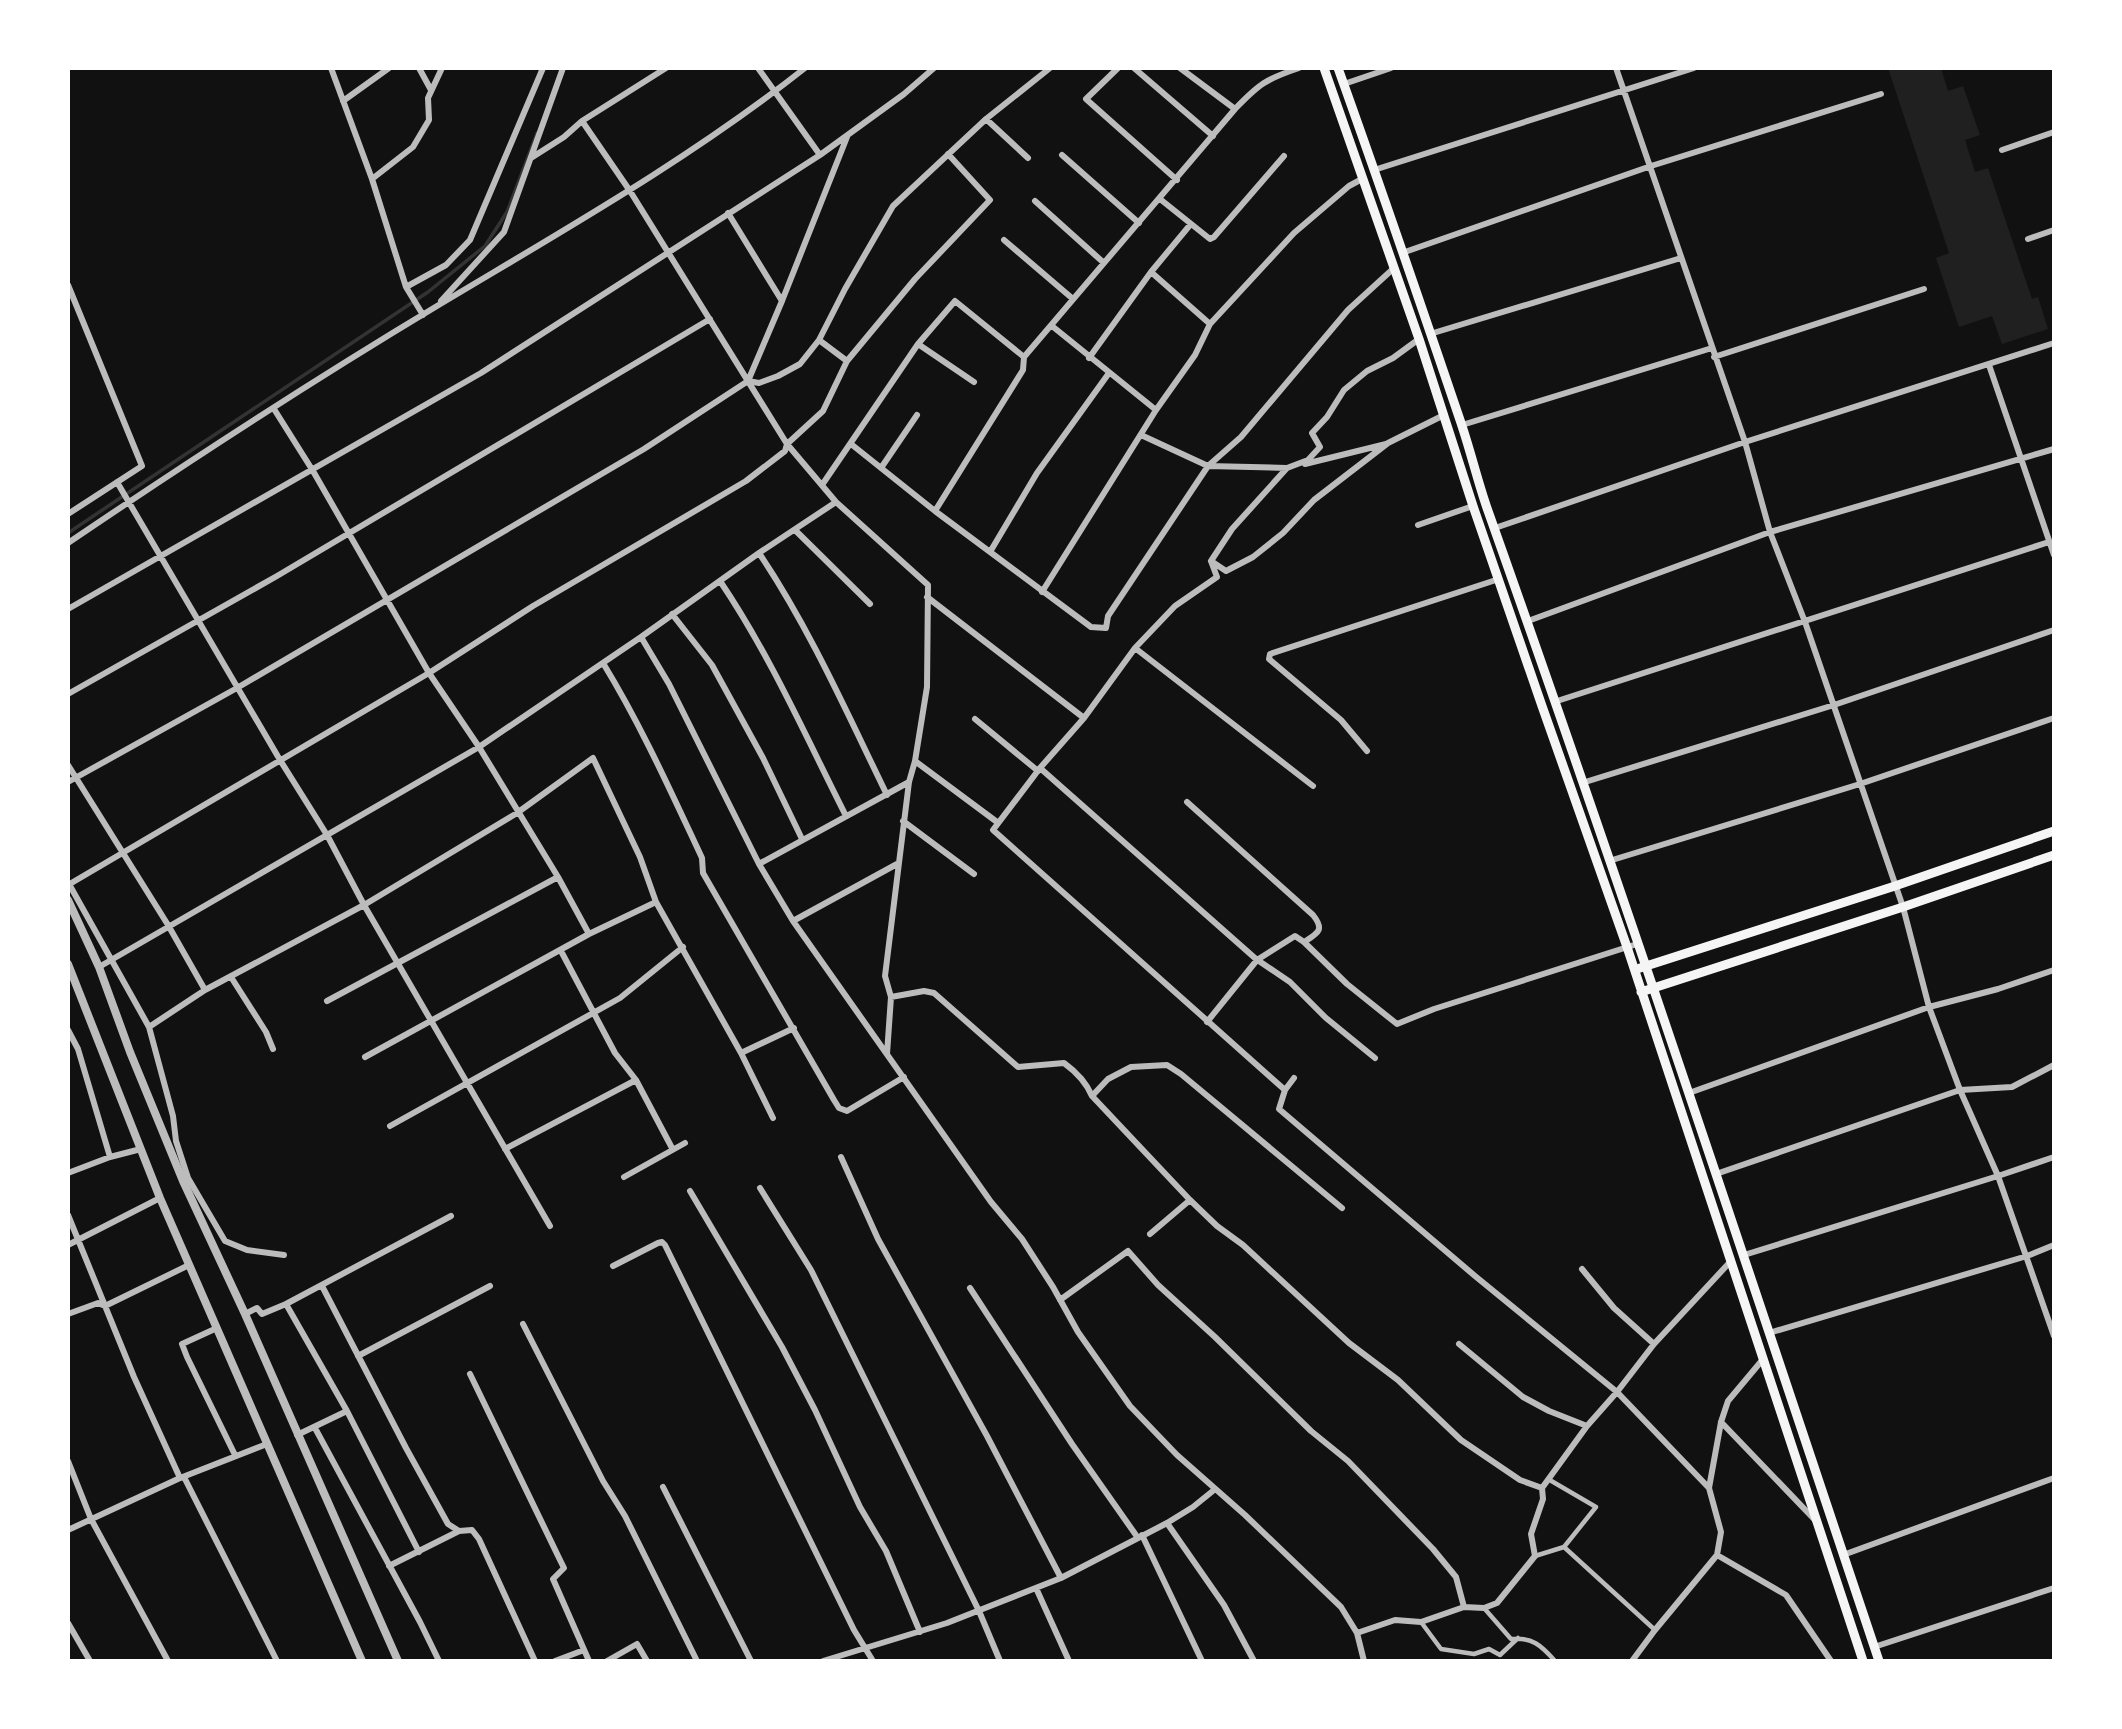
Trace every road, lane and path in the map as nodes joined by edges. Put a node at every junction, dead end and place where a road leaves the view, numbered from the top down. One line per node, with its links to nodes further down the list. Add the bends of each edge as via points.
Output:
1 (331, 68): 26 (street)
2 (389, 68): 26 (street)
3 (419, 68): 22 (street)
4 (442, 68): 22 (street)
5 (543, 68): 61 (street, via 470,240 446,265)
6 (563, 68): 38 (street)
7 (666, 68): 29 (street)
8 (758, 68): 24 (street)
9 (805, 68): 24 (street)
10 (934, 68): 31 (street)
11 (1050, 68): 28 (street)
12 (1118, 68): 44 (street, via 1086,99)
13 (1134, 68): 32 (street)
14 (1180, 68): 27 (street)
15 (1299, 68): 27 (street, via 1271,77)
16 (1324, 68): 43 (main road)
17 (1338, 68): 21 (main road)
18 (1391, 68): 21 (street)
19 (1616, 68): 23 (street)
20 (1694, 68): 23 (street)
21 (1344, 84): 41 (main road)
22 (431, 90): 42 (street, via 429,120 413,147)
23 (1624, 92): 40 (street); 41 (street)
24 (774, 93): 35 (street); 45 (street)
25 (1881, 94): 40 (street)
26 (343, 101): 42 (street)
27 (1235, 109): 32 (street)
28 (986, 119): 34 (street); 39 (street)
29 (582, 121): 38 (street); 45 (street)
30 (2054, 132): 33 (street)
31 (847, 136): 35 (street); 64 (street)
32 (1213, 136): 44 (street)
33 (2002, 150)
34 (948, 154): 72 (street, via 893,206); 79 (street, via 990,200)
35 (820, 155): 48 (street)
36 (1062, 155): 49 (street)
37 (1284, 156): 50 (street, via 1214,237 1207,239)
38 (530, 158): 65 (street, via 504,232)
39 (1028, 158)
40 (1651, 166): 55 (street); 56 (street)
41 (1374, 170): 55 (main road)
42 (372, 179): 61 (street)
43 (1362, 179): 58 (main road); 68 (street, via 1294,233)
44 (1177, 180): 46 (street)
45 (630, 191): 54 (street); 65 (street)
46 (1160, 199): 49 (street); 50 (street)
47 (1035, 201): 57 (street)
48 (728, 213): 54 (street); 64 (street)
49 (1139, 223): 57 (street)
50 (1190, 225): 59 (street)
51 (2054, 230): 52 (street)
52 (2028, 239)
53 (1004, 240): 63 (street)
54 (666, 252): 67 (street); 99 (street, via 481,373)
55 (1402, 253): 70 (main road)
56 (1681, 258): 70 (street); 75 (street)
57 (1104, 262): 63 (street)
58 (1394, 268): 71 (main road); 96 (street, via 1348,310 1241,436)
59 (1151, 272): 68 (street); 78 (street)
60 (68, 285): 100 (street, via 142,466)
61 (406, 287): 66 (street)
62 (1924, 289): 77 (street)
63 (1073, 299): 69 (street)
64 (782, 301): 82 (street)
65 (435, 307): 66 (street)
66 (423, 315): 84 (street)
67 (710, 319): 82 (street); 112 (street)
68 (1210, 324): 85 (street, via 1195,355)
69 (1052, 327): 76 (street); 78 (street)
70 (1430, 334): 88 (main road)
71 (1419, 339): 87 (main road); 98 (street, via 1344,390 1312,433 1320,447 1308,460)
72 (819, 340): 79 (street); 82 (street, via 800,364 759,383)
73 (2054, 343): 80 (street)
74 (918, 344): 76 (street, via 955,301); 83 (street); 93 (street)
75 (1712, 348): 77 (street); 88 (street)
76 (1024, 357): 106 (street, via 1023,370)
77 (1714, 357): 90 (street)
78 (1089, 358): 81 (street)
79 (847, 360): 92 (street, via 823,411)
80 (1989, 365): 90 (street); 95 (street)
81 (1109, 373): 85 (street); 115 (street, via 1037,473)
82 (748, 381): 92 (street); 124 (street, via 645,449)
83 (974, 382)
84 (274, 409): 99 (street); 102 (street)
85 (1156, 410): 89 (street)
86 (917, 415): 97 (street)
87 (1444, 415): 91 (street); 105 (main road)
88 (1462, 425): 109 (main road)
89 (1140, 435): 96 (street); 122 (street)
90 (1745, 442): 109 (street); 111 (street)
91 (1388, 443): 98 (street); 119 (street, via 1314,500 1253,556 1226,571)
92 (787, 444): 101 (street); 135 (street, via 785,452 746,481)
93 (851, 444): 97 (street); 101 (street)
94 (2054, 449): 95 (street)
95 (2021, 460): 111 (street); 113 (street)
96 (1208, 466): 98 (street); 122 (street, via 1108,616 1106,628 1091,627)
97 (881, 468): 106 (street)
98 (1287, 468): 119 (street, via 1232,529)
99 (313, 471): 112 (street); 118 (street)
100 (117, 482): 102 (street); 107 (street)
101 (822, 485): 103 (street)
102 (128, 501): 114 (street); 118 (street)
103 (836, 502): 110 (street); 123 (street, via 928,585)
104 (68, 504): 107 (street)
105 (1473, 506): 108 (street); 120 (main road)
106 (935, 511): 115 (street)
107 (70, 512)
108 (1418, 525)
109 (1495, 528): 128 (main road)
110 (795, 530): 116 (street); 125 (street)
111 (1770, 532): 128 (street); 130 (street)
112 (349, 534): 124 (street); 129 (street)
113 (2049, 542): 117 (street); 130 (street)
114 (68, 543)
115 (990, 552): 122 (street)
116 (759, 553): 121 (street); 155 (street, via 820,658)
117 (2054, 555)
118 (159, 557): 126 (street); 129 (street)
119 (1212, 561): 133 (street, via 1217,577 1175,606)
120 (1499, 579): 144 (street, via 1269,654 1269,659 1341,720); 183 (main road)
121 (720, 581): 127 (street); 158 (street, via 769,662)
122 (1042, 592)
123 (927, 597): 140 (street); 146 (street, via 927,687)
124 (388, 599): 135 (street); 136 (street)
125 (870, 604)
126 (68, 610)
127 (672, 614): 132 (street); 163 (street, via 712,665)
128 (1528, 621): 138 (main road)
129 (198, 622): 136 (street); 137 (street)
130 (1805, 622): 138 (street); 139 (street)
131 (2054, 630): 139 (street)
132 (641, 636): 134 (street); 167 (street)
133 (1135, 649): 140 (street); 154 (street)
134 (603, 663): 143 (street); 204 (street, via 659,766 702,858 703,873)
135 (429, 673): 143 (street); 145 (street)
136 (237, 688): 145 (street); 149 (street)
137 (68, 694)
138 (1554, 702): 152 (main road)
139 (1833, 705): 152 (street); 153 (street)
140 (1084, 718): 148 (street)
141 (2054, 718): 153 (street)
142 (975, 719): 148 (street)
143 (478, 747): 157 (street); 162 (street)
144 (1367, 751)
145 (280, 760): 162 (street); 164 (street)
146 (915, 761): 151 (street); 160 (street)
147 (68, 765): 149 (street)
148 (1039, 770): 160 (street); 186 (street)
149 (76, 778): 150 (street); 164 (street)
150 (68, 782)
151 (909, 782): 155 (street); 159 (street)
152 (1582, 783): 166 (main road)
153 (1860, 783): 166 (street); 172 (street)
154 (1313, 786)
155 (887, 795): 158 (street)
156 (1186, 802): 180 (street, via 1313,915 1320,929)
157 (517, 813): 170 (street); 174 (street, via 593,758); 175 (street)
158 (846, 816): 163 (street)
159 (904, 821): 168 (street); 169 (street)
160 (997, 822): 202 (street, via 993,830)
161 (2054, 831): 172 (main road)
162 (327, 835): 175 (street); 178 (street)
163 (802, 839): 167 (street)
164 (124, 854): 171 (street); 178 (street)
165 (2054, 855): 176 (main road)
166 (1608, 861): 181 (main road)
167 (759, 864): 177 (street)
168 (897, 864): 177 (street); 197 (street, via 885,976)
169 (974, 874)
170 (558, 877): 179 (street); 187 (street)
171 (69, 885): 185 (street)
172 (1895, 886): 176 (street); 189 (main road)
173 (68, 900): 190 (street)
174 (656, 902): 179 (street); 182 (street)
175 (363, 905): 187 (street); 193 (street)
176 (1903, 907): 194 (main road); 199 (street)
177 (793, 921): 208 (street)
178 (168, 925): 185 (street); 195 (street)
179 (590, 934): 184 (street)
180 (1304, 942): 183 (street, via 1397,1024); 186 (street, via 1295,936)
181 (1637, 944): 183 (street); 189 (main road)
182 (683, 947): 200 (street, via 620,999); 207 (street)
183 (1627, 947): 191 (main road)
184 (561, 951): 200 (street); 201 (street)
185 (111, 958): 190 (street); 203 (street)
186 (1257, 960): 202 (street); 210 (street, via 1290,982)
187 (397, 961): 198 (street); 201 (street)
188 (68, 964): 224 (street)
189 (1645, 966): 191 (main road); 194 (main road)
190 (99, 967): 259 (street, via 183,1181)
191 (1634, 970): 196 (main road)
192 (2054, 970): 199 (street)
193 (231, 977): 195 (street); 206 (street)
194 (1654, 987): 196 (main road); 218 (main road)
195 (205, 990): 203 (street)
196 (1641, 992): 248 (main road)
197 (891, 997): 208 (street); 219 (street, via 934,993 1018,1067 1064,1063)
198 (327, 1001)
199 (1929, 1007): 217 (street); 218 (street)
200 (595, 1013): 214 (street, via 615,1053); 215 (street)
201 (431, 1022): 209 (street); 215 (street)
202 (1207, 1022): 216 (street)
203 (149, 1027): 245 (street, via 188,1178 225,1241 247,1250)
204 (793, 1028): 207 (street); 212 (street, via 839,1108 847,1111)
205 (68, 1030): 226 (street, via 78,1049)
206 (273, 1049)
207 (741, 1053): 220 (street)
208 (887, 1054): 212 (street)
209 (365, 1057)
210 (1376, 1058)
211 (2054, 1065): 217 (street, via 2012,1087)
212 (904, 1077): 255 (street, via 1022,1239)
213 (1294, 1078): 216 (street)
214 (636, 1080): 223 (street); 225 (street)
215 (468, 1083): 221 (street); 225 (street)
216 (1285, 1090): 269 (street, via 1279,1109)
217 (1960, 1090): 230 (street); 231 (street)
218 (1689, 1093): 230 (main road)
219 (1092, 1096): 236 (street); 237 (street, via 1108,1079 1131,1067 1167,1065)
220 (773, 1118)
221 (390, 1126)
222 (685, 1143): 223 (street)
223 (672, 1148): 232 (street)
224 (142, 1149): 226 (street); 235 (street)
225 (506, 1149): 240 (street)
226 (110, 1157): 229 (street)
227 (841, 1157): 301 (street, via 878,1239)
228 (2054, 1157): 231 (street)
229 (68, 1173)
230 (1716, 1174): 246 (main road)
231 (1998, 1176): 246 (street); 247 (street)
232 (624, 1177)
233 (760, 1188): 306 (street, via 811,1270)
234 (691, 1191): 310 (street, via 815,1410 860,1507 886,1550)
235 (160, 1198): 242 (street); 249 (street)
236 (1189, 1200): 241 (street); 282 (street, via 1461,1440 1520,1480)
237 (1342, 1208)
238 (68, 1215): 242 (street)
239 (451, 1216): 252 (street)
240 (550, 1226)
241 (1150, 1234)
242 (79, 1240): 243 (street); 257 (street)
243 (68, 1245)
244 (2054, 1245): 247 (street)
245 (284, 1255)
246 (1744, 1255): 262 (main road)
247 (2027, 1256): 262 (street); 263 (street)
248 (1730, 1262): 265 (street); 267 (main road)
249 (189, 1265): 257 (street); 261 (street)
250 (613, 1266): 314 (street, via 658,1243 666,1245 854,1630)
251 (1582, 1269): 265 (street, via 1614,1308)
252 (322, 1286): 256 (street); 266 (street)
253 (490, 1286): 266 (street)
254 (970, 1288): 294 (street, via 1072,1444)
255 (1060, 1300): 284 (street, via 1130,1406); 304 (street, via 1128,1251 1157,1285 1348,1461 1433,1549 1456,1577)
256 (286, 1304): 259 (street, via 262,1314 257,1308); 270 (street)
257 (105, 1306): 258 (street, via 98,1303); 278 (street)
258 (68, 1314)
259 (245, 1314): 274 (street)
260 (523, 1324): 327 (street)
261 (217, 1328): 275 (street); 276 (street, via 183,1344)
262 (1769, 1333): 285 (main road)
263 (2054, 1336)
264 (1459, 1344): 272 (street, via 1523,1397)
265 (1654, 1344): 269 (street)
266 (358, 1356): 291 (street, via 448,1524)
267 (1764, 1359): 271 (street, via 1728,1401); 286 (main road)
268 (470, 1374): 315 (street, via 562,1562 564,1568 553,1578)
269 (1617, 1392): 272 (street); 283 (street)
270 (348, 1411): 273 (street); 296 (street)
271 (1721, 1422): 283 (street); 288 (street)
272 (1587, 1426): 280 (street)
273 (315, 1428): 274 (street); 300 (street)
274 (297, 1435): 320 (street)
275 (267, 1444): 276 (street); 319 (street)
276 (235, 1455): 278 (street)
277 (68, 1461): 287 (street)
278 (182, 1478): 287 (street); 318 (street)
279 (2054, 1478): 298 (street)
280 (1548, 1479): 282 (street); 295 (street, via 1596,1507)
281 (663, 1487): 328 (street)
282 (1542, 1488): 299 (street, via 1543,1499 1531,1534)
283 (1709, 1488): 297 (street, via 1721,1532)
284 (1214, 1490): 289 (street); 311 (street, via 1312,1577)
285 (1827, 1505): 286 (main road); 292 (main road)
286 (1813, 1509): 288 (main road)
287 (91, 1519): 290 (street); 317 (street)
288 (1818, 1522): 293 (main road)
289 (1167, 1523): 294 (street); 334 (street, via 1224,1605)
290 (68, 1530)
291 (459, 1531): 296 (street); 322 (street, via 472,1530 479,1539)
292 (1835, 1531): 293 (main road); 298 (main road)
293 (1822, 1535): 339 (main road)
294 (1140, 1536): 301 (street); 333 (street)
295 (1564, 1547): 299 (street); 309 (street)
296 (419, 1552): 300 (street)
297 (1717, 1555): 309 (street); 338 (street, via 1786,1595)
298 (1843, 1555): 313 (main road)
299 (1535, 1556): 305 (street, via 1497,1603)
300 (389, 1566): 321 (street)
301 (1061, 1578): 302 (street)
302 (1036, 1588): 306 (street); 332 (street)
303 (2054, 1588): 313 (street)
304 (1464, 1607): 305 (street); 307 (street)
305 (1485, 1608): 312 (street, via 1511,1639)
306 (979, 1611): 310 (street); 331 (street)
307 (1421, 1622): 311 (street, via 1395,1620); 312 (street, via 1441,1649 1474,1654 1489,1649 1500,1655)
308 (68, 1623): 316 (street)
309 (1655, 1630): 337 (street)
310 (919, 1632): 314 (street)
311 (1357, 1633): 335 (street)
312 (1518, 1638): 336 (street, via 1534,1641)
313 (1874, 1647): 340 (main road)
314 (867, 1648): 329 (street); 330 (street)
315 (584, 1650): 323 (street); 324 (street)
316 (90, 1661)
317 (168, 1661)
318 (277, 1661)
319 (362, 1661)
320 (398, 1661)
321 (439, 1661)
322 (535, 1661)
323 (555, 1661)
324 (589, 1661)
325 (607, 1661): 326 (street, via 637,1644)
326 (647, 1661)
327 (697, 1661)
328 (751, 1661)
329 (823, 1661)
330 (873, 1661)
331 (1000, 1661)
332 (1069, 1661)
333 (1202, 1661)
334 (1254, 1661)
335 (1364, 1661)
336 (1555, 1661)
337 (1632, 1661)
338 (1831, 1661)
339 (1863, 1661)
340 (1879, 1661)

